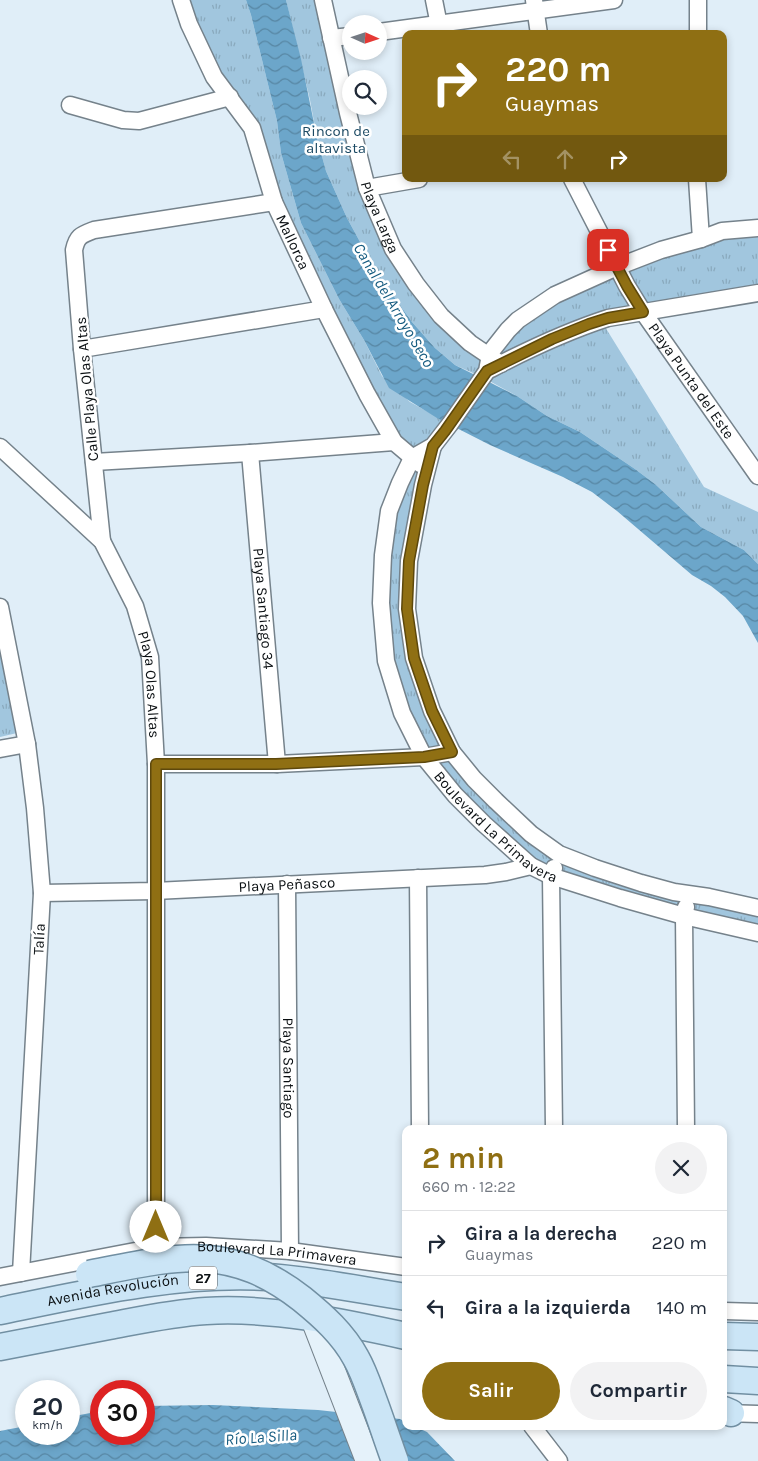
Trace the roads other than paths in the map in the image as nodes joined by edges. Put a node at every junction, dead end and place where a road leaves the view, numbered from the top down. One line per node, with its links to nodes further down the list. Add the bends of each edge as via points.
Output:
1 (181, 0): 13 (street, Mallorca, via 214,76)
2 (323, 0): 12 (street, Playa Larga)
3 (434, 0): 7 (street)
4 (614, 0): 6 (street)
5 (698, 0): 9 (street)
6 (534, 6): 7 (street); 8 (street)
7 (439, 24): 10 (street)
8 (538, 30)
9 (698, 30)
10 (388, 31)
11 (342, 37): 12 (street)
12 (331, 38): 18 (street, Playa Larga)
13 (230, 97): 14 (street, via 139,121 123,120); 19 (street, Mallorca, via 252,128)
14 (70, 105)
15 (402, 182): 18 (street)
16 (574, 182): 22 (street, Playa Punta del Este)
17 (697, 182): 21 (street)
18 (367, 188): 27 (street, Playa Larga, via 393,249 416,284 441,316)
19 (274, 202): 24 (street, Mallorca); 26 (street, Calle Playa Olas Altas, via 94,230 79,237 74,250)
20 (758, 228): 21 (street, Boulevard La Primavera, via 722,231)
21 (701, 238): 22 (street, Boulevard La Primavera)
22 (617, 267): 25 (street, Playa Punta del Este); 27 (street, Boulevard La Primavera, via 555,295 526,315 493,349)
23 (758, 293): 25 (street, Boulevard La Primavera)
24 (324, 309): 26 (street); 28 (street, Mallorca)
25 (643, 312): 27 (street, Boulevard La Primavera, via 589,324); 35 (street, Playa Punta del Este)
26 (82, 349): 33 (street, Calle Playa Olas Altas)
27 (490, 367): 29 (street, Boulevard La Primavera)
28 (394, 442): 31 (street); 32 (street, Mallorca)
29 (433, 446): 32 (street, Boulevard La Primavera); 34 (street, Boulevard La Primavera)
30 (0, 447): 36 (street, Playa Olas Altas)
31 (250, 453): 33 (street); 44 (street, Playa Santiago 34)
32 (412, 458): 34 (street, Mallorca); 42 (street, Boulevard La Primavera, via 390,511 383,556 381,603 386,661 402,713)
33 (94, 462): 36 (street, Calle Playa Olas Altas)
34 (428, 469): 41 (street, Boulevard La Primavera, via 409,561 407,609 414,658 432,711)
35 (758, 476)
36 (102, 541): 43 (street, Playa Olas Altas, via 135,606 150,657)
37 (0, 607): 38 (street, Talía)
38 (4, 647): 39 (street, Talía)
39 (26, 744): 40 (street); 51 (street, Talía)
40 (0, 749)
41 (452, 752): 42 (street); 45 (street, Boulevard La Primavera, via 496,801 531,834)
42 (424, 757): 44 (street); 46 (street, Boulevard La Primavera, via 455,795)
43 (156, 764): 44 (street); 50 (street, Playa Olas Altas)
44 (276, 764)
45 (559, 854): 47 (street); 52 (street, Boulevard La Primavera, via 641,883)
46 (531, 866): 47 (street, Boulevard La Primavera); 48 (street, Playa Peñasco, via 485,875)
47 (551, 876): 54 (street, Boulevard La Primavera); 57 (street)
48 (418, 878): 49 (street, Playa Peñasco); 56 (street)
49 (287, 884): 50 (street, Playa Peñasco); 60 (street, Playa Santiago)
50 (155, 891): 51 (street, Playa Peñasco); 59 (street, Playa Olas Altas)
51 (42, 893): 62 (street, Talía)
52 (688, 894): 53 (street, Boulevard La Primavera); 54 (street)
53 (758, 908)
54 (684, 916): 55 (street, Boulevard La Primavera); 58 (street)
55 (758, 933)
56 (420, 1125)
57 (554, 1125)
58 (686, 1125)
59 (156, 1246): 60 (street, Boulevard La Primavera); 62 (street, Boulevard La Primavera)
60 (290, 1251): 61 (street, Boulevard La Primavera)
61 (402, 1267)
62 (21, 1273): 63 (street, Boulevard La Primavera)
63 (0, 1277)
64 (0, 1293): 83 (main road, bridge, via 180,1258 235,1263 271,1277 317,1311 345,1340 364,1374)
65 (402, 1296): 67 (main road, Avenida Revolución / 27, via 305,1281 225,1277 134,1286)
66 (402, 1306): 70 (main road, via 328,1306)
67 (0, 1311)
68 (727, 1311): 69 (street)
69 (758, 1312)
70 (313, 1319): 71 (main road, 27); 75 (main road, 27, via 230,1310 184,1313); 78 (main road)
71 (362, 1332): 72 (main road, 27); 78 (main road, via 349,1355)
72 (402, 1336)
73 (727, 1336): 74 (main road)
74 (758, 1337)
75 (0, 1347)
76 (727, 1379): 77 (main road)
77 (758, 1381)
78 (339, 1388): 82 (main road)
79 (727, 1412): 80 (street)
80 (758, 1414)
81 (535, 1430): 84 (street)
82 (368, 1461)
83 (395, 1461)
84 (559, 1461)

